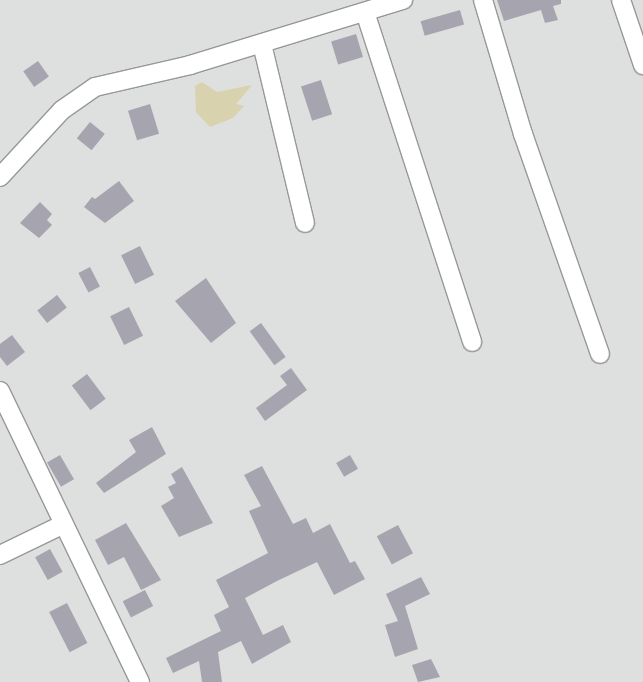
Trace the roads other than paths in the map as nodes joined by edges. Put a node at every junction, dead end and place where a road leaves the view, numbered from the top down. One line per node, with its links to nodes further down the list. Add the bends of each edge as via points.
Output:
1 (403, 0): 4 (street)
2 (483, 0): 10 (street, via 523,134)
3 (621, 0): 6 (street)
4 (365, 12): 5 (street); 9 (street)
5 (262, 44): 7 (street, via 96,88 76,97); 8 (street)
6 (643, 65)
7 (0, 177)
8 (305, 223)
9 (472, 342)
10 (600, 354)
11 (0, 391): 12 (street)
12 (62, 525): 13 (street); 14 (street)
13 (0, 555)
14 (140, 682)

